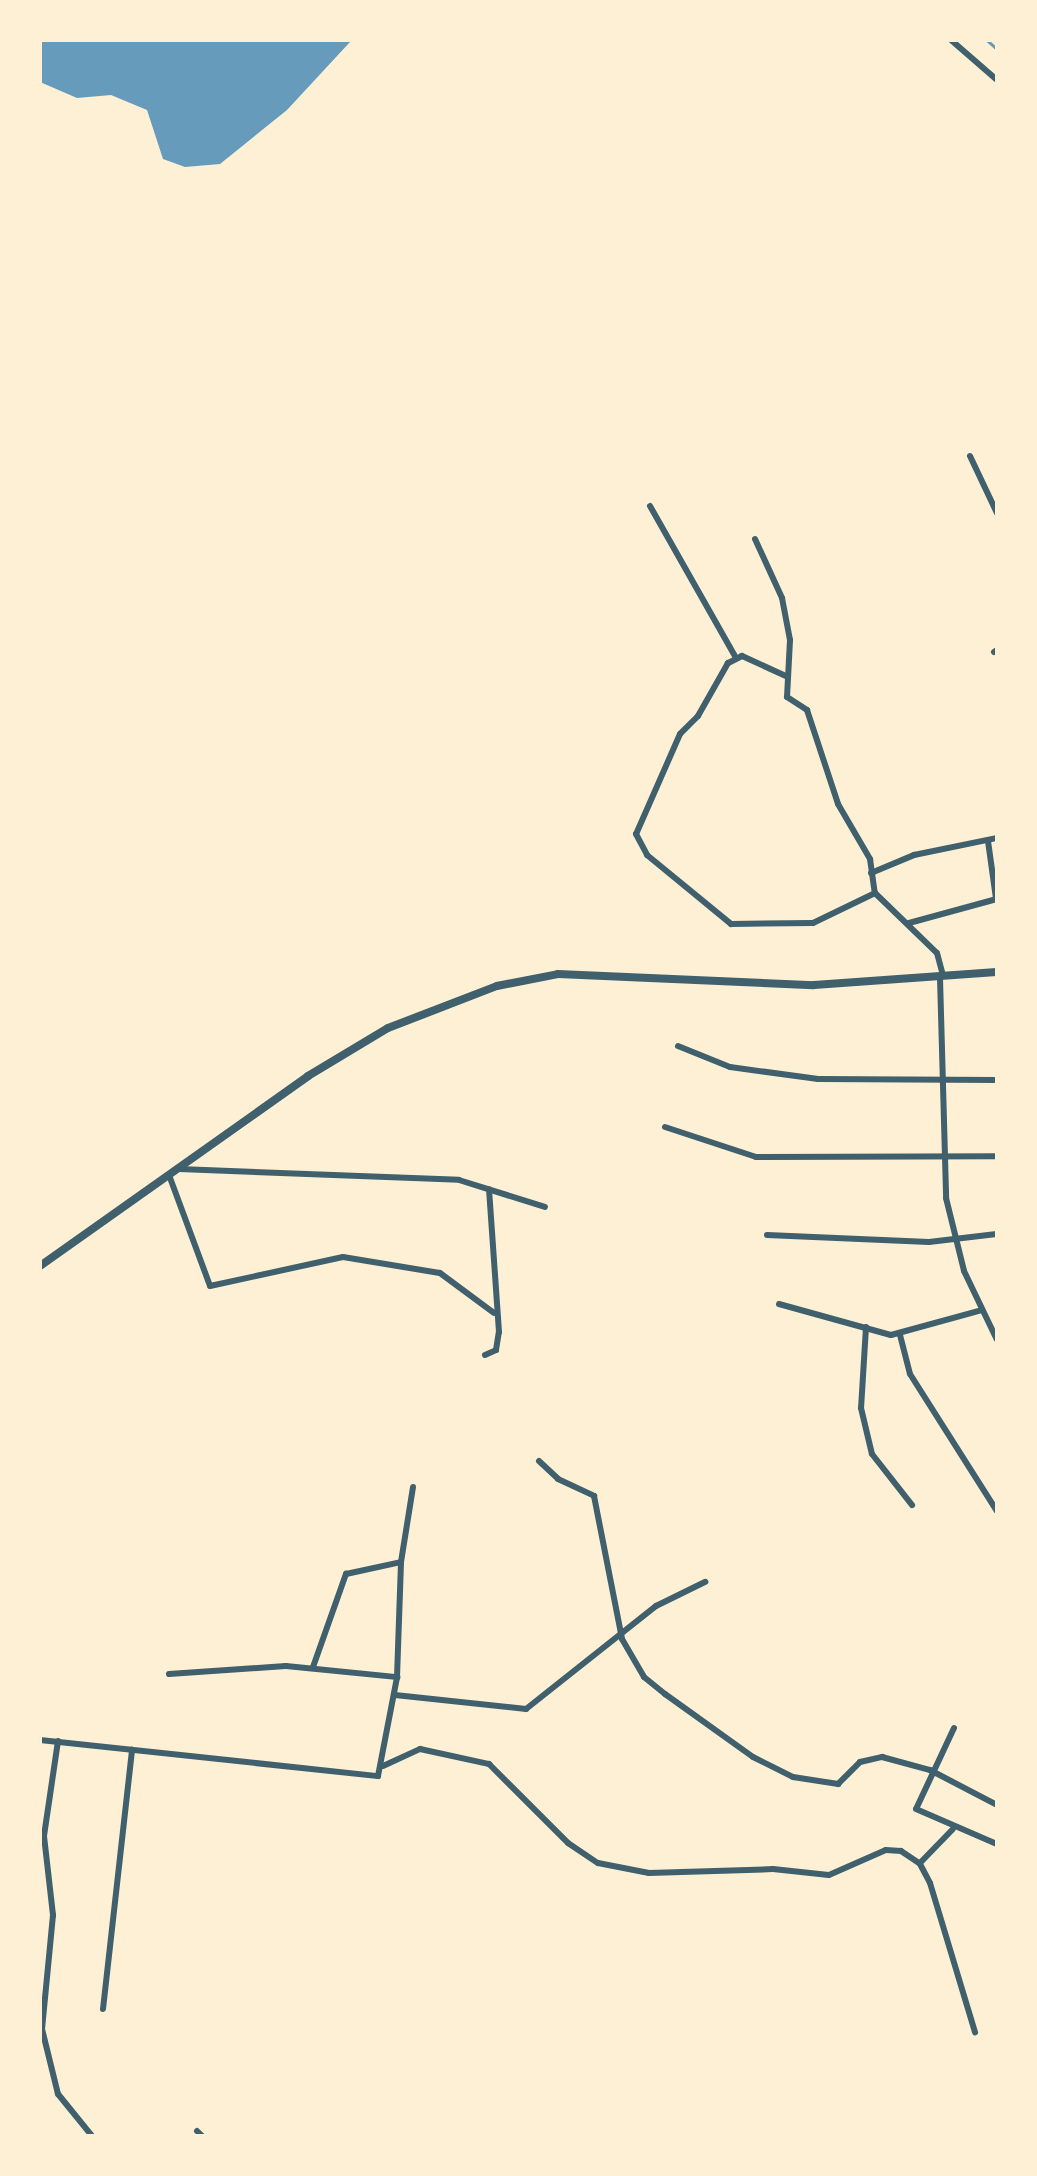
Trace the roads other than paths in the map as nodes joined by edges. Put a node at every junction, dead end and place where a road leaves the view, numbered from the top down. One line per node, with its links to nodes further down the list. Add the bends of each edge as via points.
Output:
1 (951, 40): 2 (street)
2 (997, 80)
3 (970, 456): 5 (street)
4 (650, 506): 7 (street)
5 (997, 514)
6 (755, 539): 8 (street, via 782,598)
7 (736, 658): 8 (street); 12 (street, via 680,734 636,834 647,855 731,924 813,924)
8 (788, 677): 11 (street, via 787,697 808,710 838,804 852,820)
9 (997, 838): 10 (street)
10 (988, 841): 11 (street, via 914,855); 13 (street)
11 (871, 873): 12 (street)
12 (875, 893): 14 (street)
13 (996, 899): 14 (street)
14 (909, 922): 16 (street, via 940,958)
15 (997, 972): 16 (street)
16 (942, 978): 18 (street); 23 (street, via 828,985 698,977 523,979 388,1028)
17 (678, 1046): 18 (street, via 730,1066 818,1078)
18 (944, 1080): 19 (street); 22 (street)
19 (997, 1080)
20 (665, 1127): 22 (street, via 751,1156)
21 (997, 1156): 22 (street)
22 (943, 1158): 28 (street)
23 (173, 1172): 24 (street, via 459,1180); 29 (street); 32 (street, via 210,1286 343,1257 440,1273)
24 (489, 1189): 25 (street); 32 (street)
25 (545, 1207)
26 (997, 1234): 28 (street)
27 (767, 1236): 28 (street, via 828,1242)
28 (954, 1238): 31 (street)
29 (40, 1266)
30 (778, 1304): 34 (street)
31 (982, 1310): 33 (street); 35 (street)
32 (494, 1313): 37 (street, via 497,1350)
33 (994, 1326): 36 (street)
34 (866, 1327): 35 (street); 40 (street, via 860,1408 872,1454)
35 (900, 1335): 41 (street, via 910,1374)
36 (997, 1340)
37 (485, 1356)
38 (539, 1460): 44 (street, via 558,1479 594,1496)
39 (413, 1487): 42 (street)
40 (912, 1505)
41 (997, 1510)
42 (401, 1562): 45 (street, via 346,1574); 47 (street)
43 (705, 1582): 44 (street, via 656,1606)
44 (622, 1639): 48 (street, via 539,1703 516,1712); 54 (street, via 654,1685 779,1772 838,1784 860,1762 882,1757)
45 (312, 1667): 46 (street); 47 (street)
46 (169, 1674)
47 (397, 1677): 48 (street)
48 (394, 1695): 53 (street)
49 (954, 1728): 54 (street)
50 (40, 1740): 51 (street)
51 (58, 1741): 52 (street); 61 (street, via 44,1836 53,1915 42,2029 58,2094)
52 (132, 1750): 53 (street, via 345,1777 375,1778); 59 (street)
53 (382, 1766): 58 (street, via 420,1749 490,1764 568,1843 598,1862 649,1873 773,1869 829,1876 886,1850)
54 (930, 1770): 55 (street); 56 (street, via 916,1809)
55 (997, 1805)
56 (953, 1829): 57 (street); 58 (street)
57 (997, 1844)
58 (920, 1864): 60 (street)
59 (103, 2009)
60 (975, 2032)
61 (92, 2136)

